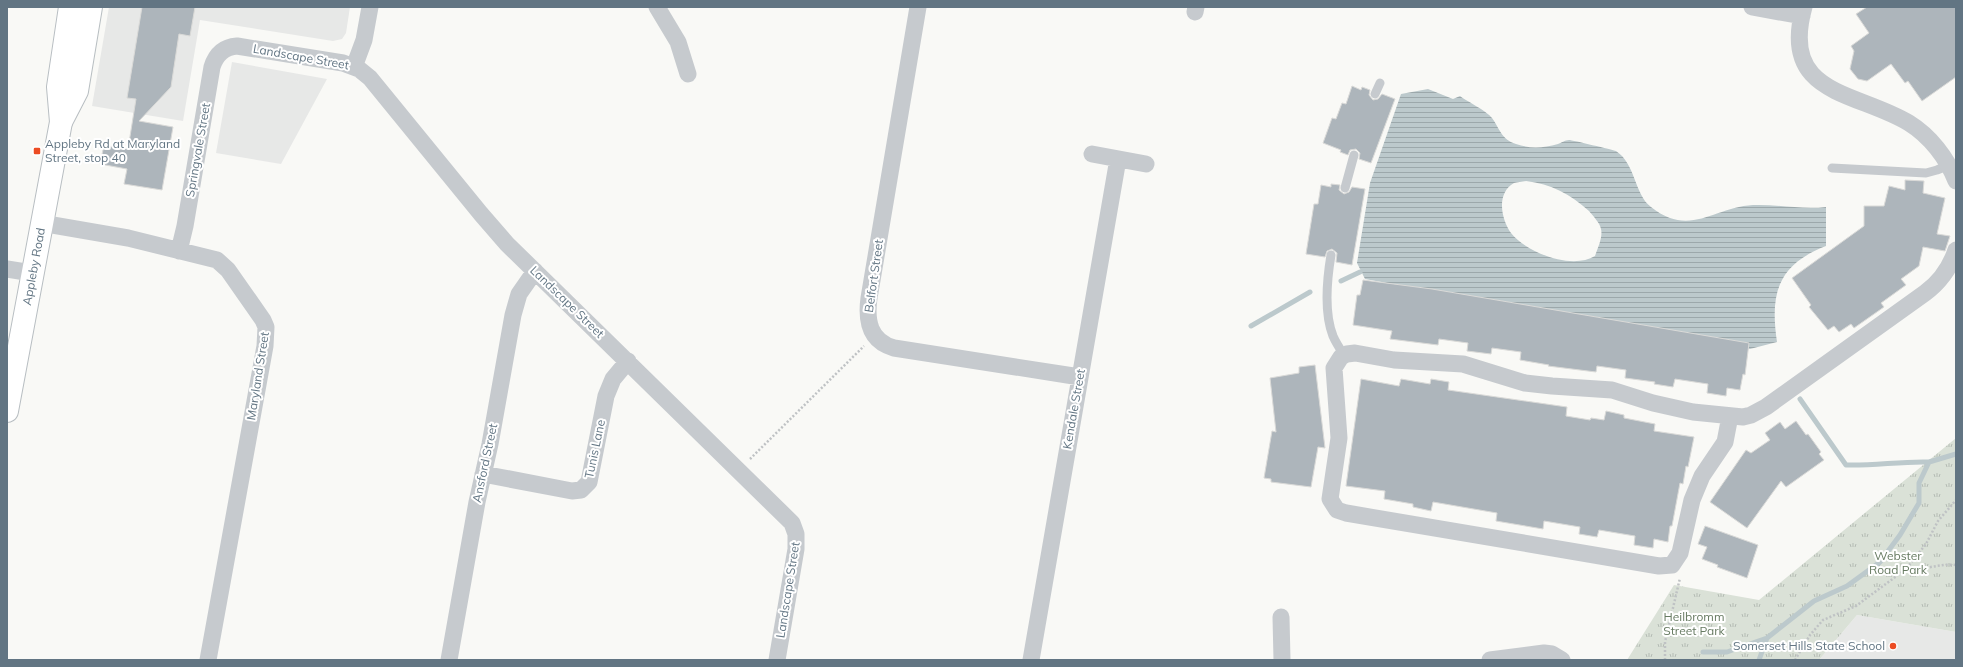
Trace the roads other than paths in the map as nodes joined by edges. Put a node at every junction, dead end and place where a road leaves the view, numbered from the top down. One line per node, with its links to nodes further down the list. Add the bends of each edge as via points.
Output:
1 (70, 7): 13 (main road, Appleby Road, via 58,87)
2 (91, 7): 13 (main road, Appleby Road, via 77,92)
3 (370, 7): 9 (street, via 364,40)
4 (657, 7): 10 (street, via 678,42)
5 (918, 7): 31 (street, Belfort Street, via 869,298 869,323 874,335 884,344 894,348)
6 (1752, 7): 7 (street)
7 (1803, 12): 18 (street, via 1799,36 1803,57 1812,75 1821,84 1841,95 1910,124 1942,154)
8 (221, 51): 9 (street, Landscape Street, via 237,46); 24 (street, Springvale Street, via 212,68)
9 (354, 67): 27 (street, Landscape Street, via 370,78 481,214)
10 (688, 74)
11 (1380, 84): 12 (lane)
12 (1375, 94)
13 (61, 122): 22 (main road, Appleby Road)
14 (1092, 154): 16 (street)
15 (1354, 155): 21 (lane)
16 (1118, 159): 17 (street); 31 (street, Kendale Street)
17 (1146, 164)
18 (1949, 165): 19 (lane, via 1926,173); 20 (street)
19 (1832, 168)
20 (1956, 181)
21 (1345, 188)
22 (41, 223): 24 (street, Maryland Street, via 128,238); 28 (main road, Appleby Road)
23 (1956, 250): 33 (street, via 1946,272 1925,293 1758,412 1744,417)
24 (178, 251): 36 (street, Maryland Street, via 224,264 266,326 265,346)
25 (1331, 255): 29 (lane, via 1327,292 1330,323 1333,336)
26 (7, 269): 28 (street)
27 (535, 271): 30 (street, Landscape Street); 34 (street, Ansford Street, via 522,287 516,303)
28 (32, 273): 32 (main road, Appleby Road)
29 (1344, 355): 33 (street, via 1355,353 1394,360 1463,364 1525,383 1612,390 1670,407); 33 (street, via 1337,361 1334,373 1339,438 1330,495 1337,510 1659,566 1672,565 1678,557 1692,500 1702,476 1725,442)
30 (628, 362): 34 (street, Tunis Lane, via 613,379 606,396 590,478 584,488 572,491); 38 (street, Landscape Street, via 792,523 796,534 796,549)
31 (1080, 377): 39 (street, Kendale Street)
32 (7, 411)
33 (1730, 416)
34 (483, 474): 37 (street, Ansford Street)
35 (1281, 617): 40 (street)
36 (208, 660)
37 (448, 660)
38 (777, 660)
39 (1031, 660)
40 (1282, 660)
41 (1490, 660): 42 (street, via 1544,653)
42 (1562, 660)

